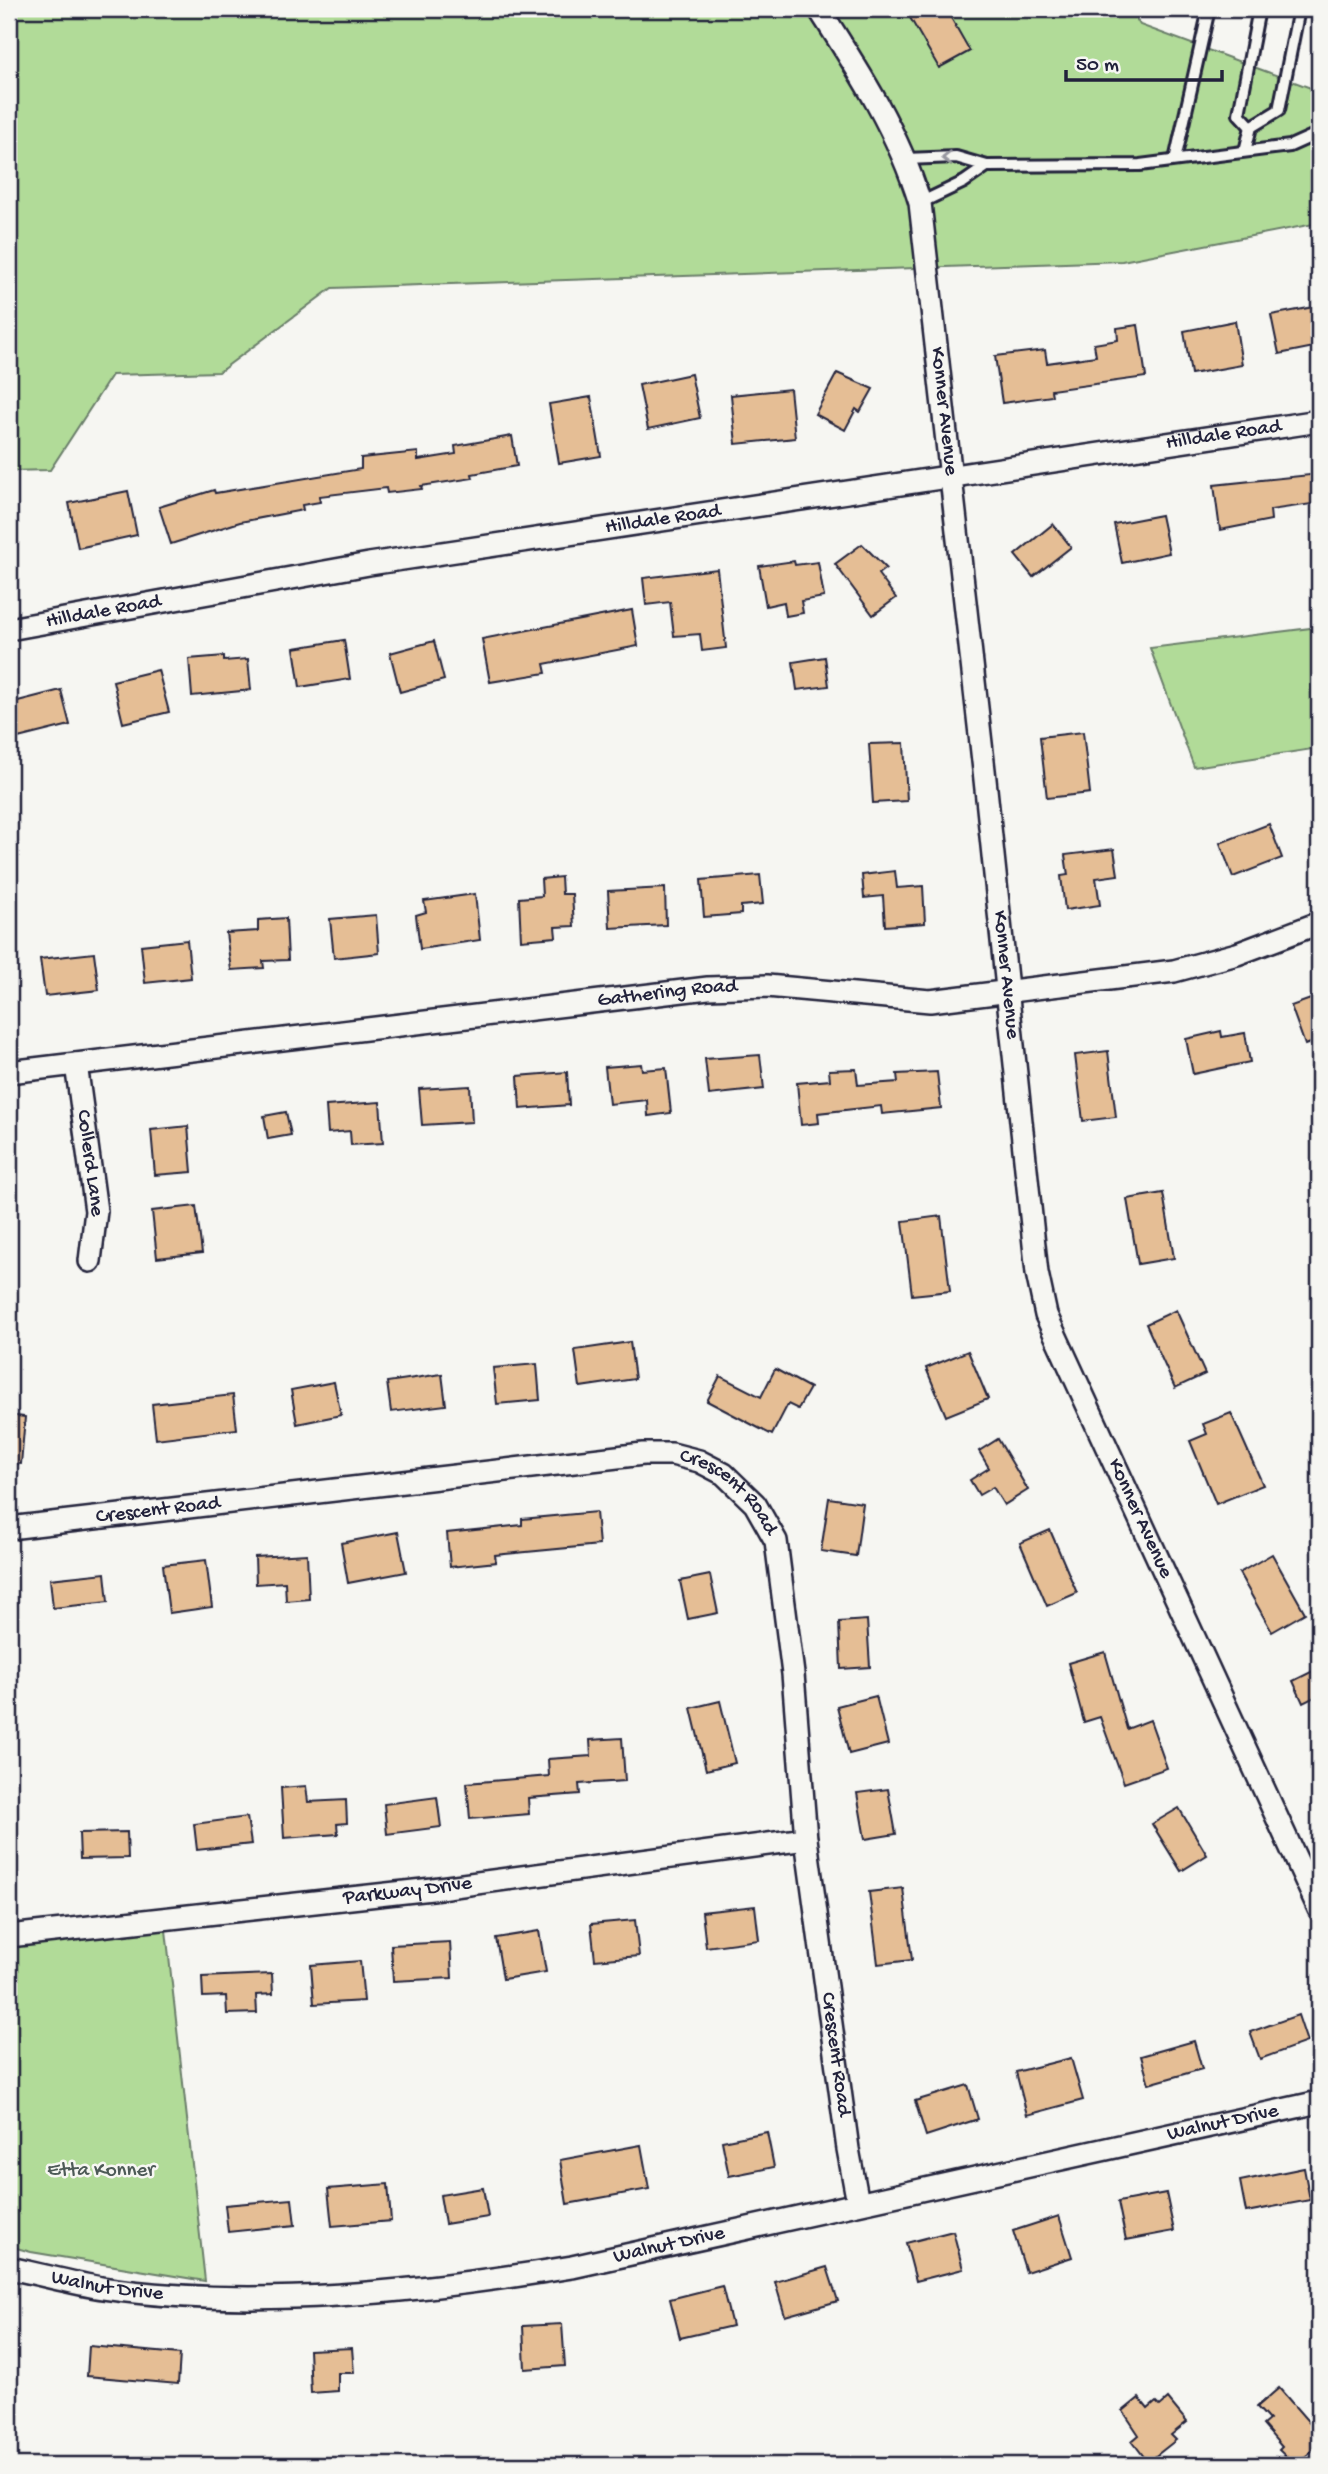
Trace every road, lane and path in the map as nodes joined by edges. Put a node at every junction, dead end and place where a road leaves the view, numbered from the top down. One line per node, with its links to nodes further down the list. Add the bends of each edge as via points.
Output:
1 (818, 9): 8 (street, Konner Avenue, via 884,114)
2 (1209, 9): 9 (lane)
3 (1259, 9): 5 (lane, via 1239,114)
4 (1299, 9): 5 (lane, via 1279,110)
5 (1251, 127): 7 (lane)
6 (1319, 133): 7 (lane, via 1290,145)
7 (1245, 151): 9 (lane)
8 (906, 159): 10 (lane, one-way to 8, via 957,157); 11 (street, Konner Avenue)
9 (1175, 160): 10 (lane, via 1140,165)
10 (986, 166): 11 (lane, via 964,182)
11 (920, 202): 13 (street, Konner Avenue)
12 (1319, 421): 13 (street, Hilldale Road)
13 (950, 475): 14 (street, Hilldale Road, via 369,564); 16 (street, Konner Avenue)
14 (9, 629)
15 (1319, 923): 16 (street, Gathering Road, via 1237,954 1174,971)
16 (1006, 990): 17 (street, Gathering Road, via 930,1001 766,986 708,988); 22 (street, Konner Avenue, via 1037,1273 1046,1315)
17 (76, 1064): 18 (street, Gathering Road); 19 (street, Collerd Lane, via 96,1211)
18 (9, 1072)
19 (90, 1261)
20 (9, 1528): 21 (street, Crescent Road, via 643,1454 672,1454 699,1461 746,1493 776,1541 793,1674)
21 (806, 1839): 23 (street, Parkway Drive, via 458,1886); 25 (street, Crescent Road)
22 (1319, 1909)
23 (9, 1937)
24 (1319, 2102): 25 (street, Walnut Drive)
25 (858, 2203): 26 (street, Walnut Drive, via 572,2267 407,2289 242,2298 102,2288)
26 (9, 2268)

